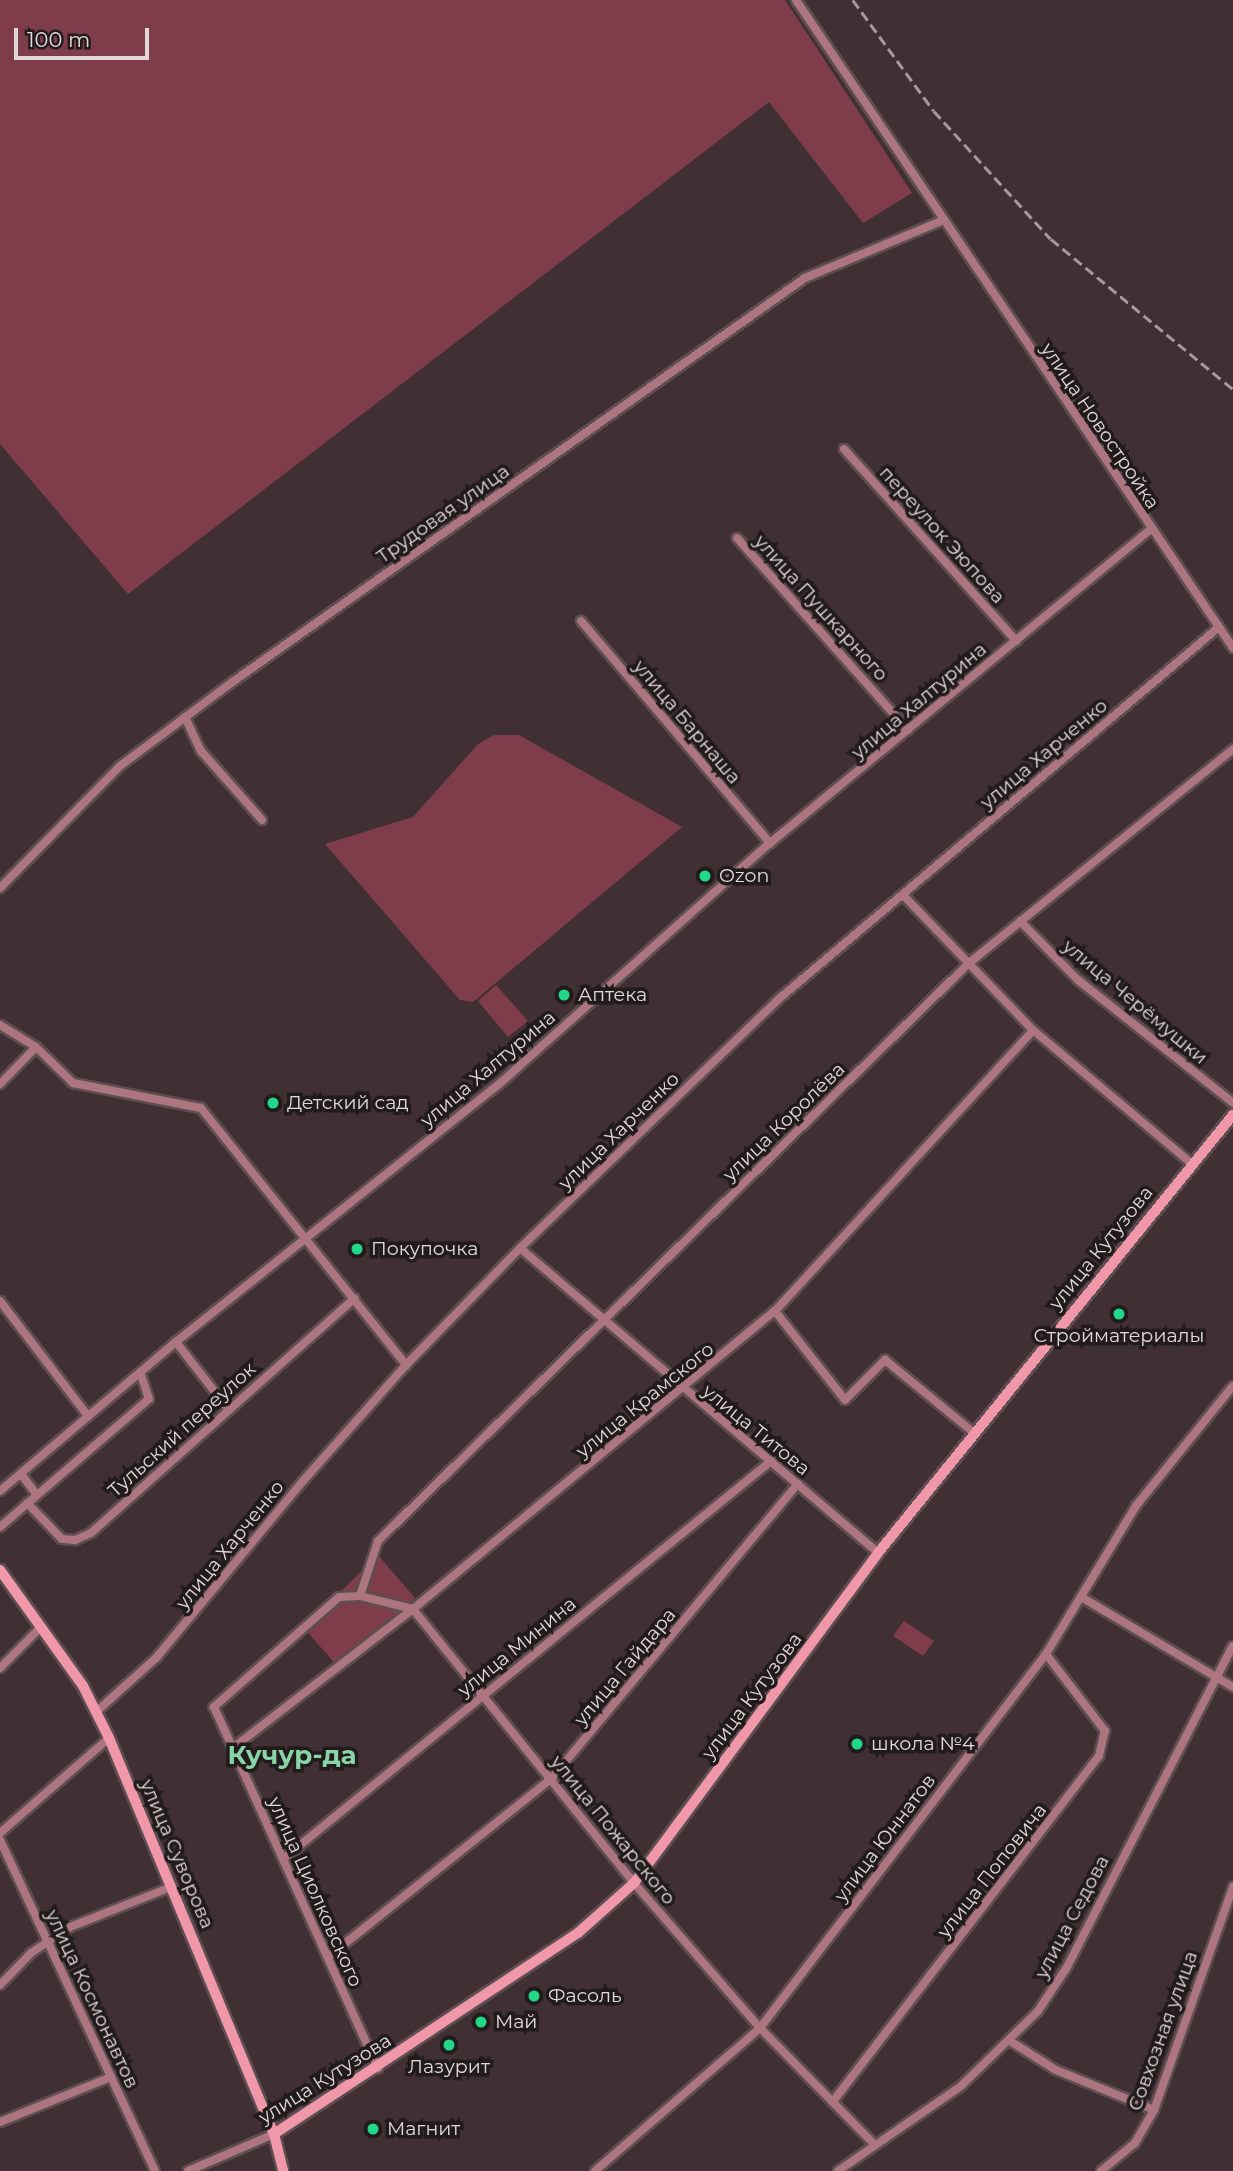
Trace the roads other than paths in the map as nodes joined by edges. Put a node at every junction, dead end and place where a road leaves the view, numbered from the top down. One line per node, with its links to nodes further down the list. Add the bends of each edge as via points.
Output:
1 (796, 0): 2 (street, улица Новостройка)
2 (941, 221): 4 (street, улица Новостройка); 10 (street, Трудовая улица, via 805,278)
3 (844, 449): 8 (street, переулок Эюпова)
4 (1152, 529): 7 (street, улица Новостройка); 8 (street, улица Халтурина)
5 (737, 538): 11 (street, улица Пушкарного)
6 (581, 621): 14 (street, улица Барнаша)
7 (1219, 627): 9 (street, улица Новостройка); 16 (street, улица Харченко)
8 (1016, 641): 11 (street, улица Халтурина)
9 (1233, 648)
10 (185, 717): 13 (street, via 201,751); 15 (street, Трудовая улица, via 120,766)
11 (908, 730): 14 (street, улица Халтурина)
12 (1233, 749): 17 (street, улица Королёва)
13 (262, 820)
14 (770, 844): 26 (street, улица Халтурина, via 498,1085)
15 (0, 888)
16 (903, 895): 18 (street); 27 (street, улица Харченко, via 780,998)
17 (1020, 921): 18 (street, улица Королёва); 23 (street, улица Черёмушки, via 1078,980)
18 (969, 963): 20 (street); 31 (street, улица Королёва)
19 (0, 1025): 21 (street)
20 (1033, 1030): 25 (street); 30 (street, улица Крамского)
21 (36, 1047): 22 (street); 26 (street, via 73,1083 201,1108)
22 (0, 1084)
23 (1233, 1102)
24 (1233, 1115): 25 (main road, улица Кутузова)
25 (1192, 1164): 39 (main road, улица Кутузова)
26 (307, 1236): 28 (street); 32 (street, улица Халтурина)
27 (520, 1248): 31 (street, улица Титова); 33 (street, улица Харченко)
28 (355, 1298): 33 (street); 37 (street, Тульский переулок)
29 (0, 1301): 38 (street)
30 (775, 1311): 36 (street, улица Крамского); 39 (street, via 845,1400 885,1360)
31 (604, 1320): 36 (street, улица Титова); 49 (street, улица Королёва, via 378,1542)
32 (176, 1342): 34 (street, улица Халтурина); 37 (street)
33 (407, 1365): 59 (street, улица Харченко, via 295,1490 203,1606 156,1658)
34 (141, 1374): 38 (street, улица Халтурина); 44 (street, via 149,1399)
35 (1233, 1386): 50 (street, улица Юннатов, via 1136,1506)
36 (683, 1391): 40 (street, улица Титова); 51 (street, улица Крамского)
37 (229, 1410): 45 (street, Тульский переулок, via 91,1533 75,1540 62,1539)
38 (88, 1416): 41 (street, улица Халтурина)
39 (973, 1432): 47 (main road, улица Кутузова)
40 (771, 1461): 42 (street, улица Титова); 58 (street, улица Минина)
41 (22, 1474): 43 (street, улица Халтурина); 44 (street)
42 (798, 1484): 47 (street, улица Титова); 62 (street, улица Гайдара)
43 (0, 1491)
44 (36, 1494): 45 (street)
45 (27, 1503): 46 (street)
46 (0, 1527)
47 (878, 1553): 66 (main road, улица Кутузова)
48 (0, 1570): 52 (main road, улица Суворова)
49 (360, 1596): 51 (street); 61 (street, улица Циолковского, via 339,1597 214,1707)
50 (1083, 1598): 54 (street, улица Юннатов); 56 (street)
51 (413, 1609): 58 (street, улица Пожарского); 61 (street, улица Крамского)
52 (41, 1627): 55 (street); 59 (main road, улица Суворова)
53 (1233, 1646): 56 (street, улица Седова)
54 (1046, 1654): 72 (street, улица Юннатов); 76 (street, улица Поповича, via 1105,1731 1099,1756)
55 (0, 1668)
56 (1218, 1678): 57 (street); 73 (street, улица Седова, via 1067,1967 1038,2011)
57 (1233, 1687)
58 (484, 1694): 62 (street, улица Пожарского); 65 (street, улица Минина)
59 (96, 1712): 60 (main road, улица Суворова)
60 (109, 1738): 63 (street); 67 (main road, улица Суворова)
61 (233, 1748): 65 (street, улица Циолковского)
62 (551, 1779): 66 (street, улица Пожарского); 70 (street, улица Гайдара)
63 (0, 1833)
64 (0, 1840): 69 (street, улица Космонавтов)
65 (283, 1859): 70 (street, улица Циолковского)
66 (634, 1883): 72 (street, улица Пожарского); 74 (main road, улица Кутузова, via 578,1933)
67 (171, 1887): 69 (street, via 70,1927); 79 (main road, улица Суворова)
68 (1233, 1887): 77 (street, Совхозная улица)
69 (47, 1941): 71 (street); 75 (street, улица Космонавтов)
70 (328, 1957): 74 (street, улица Циолковского)
71 (0, 1985)
72 (760, 2028): 76 (street, улица Пожарского); 84 (street, улица Юннатов)
73 (1010, 2042): 77 (street, via 1056,2070); 80 (street, улица Седова, via 961,2086)
74 (378, 2068): 79 (main road, улица Кутузова)
75 (111, 2077): 78 (street); 81 (street, улица Космонавтов)
76 (834, 2100): 80 (street, улица Пожарского)
77 (1154, 2110): 86 (street, Совхозная улица, via 1135,2143)
78 (0, 2122)
79 (274, 2134): 82 (street, улица Кутузова); 83 (main road, улица Суворова)
80 (874, 2144): 85 (street, улица Седова)
81 (155, 2171)
82 (188, 2171)
83 (283, 2171)
84 (595, 2171)
85 (838, 2171)
86 (1101, 2171)

